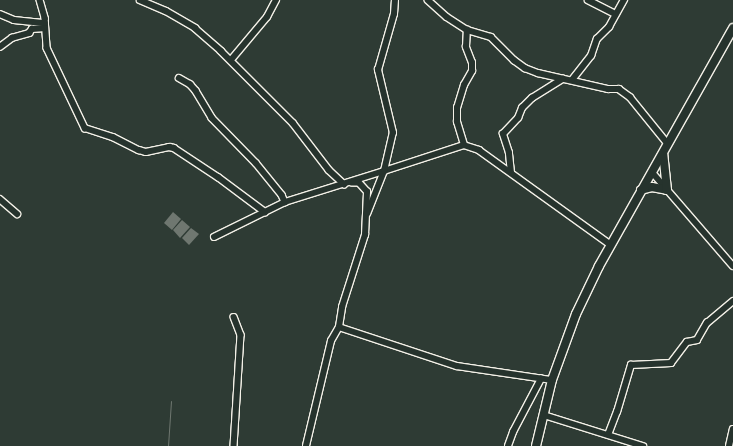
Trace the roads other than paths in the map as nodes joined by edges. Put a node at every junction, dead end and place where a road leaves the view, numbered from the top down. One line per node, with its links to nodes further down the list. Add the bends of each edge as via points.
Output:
1 (40, 0): 10 (street)
2 (140, 0): 15 (street, via 195,28)
3 (276, 0): 15 (street)
4 (395, 0): 22 (street, via 378,70 393,133)
5 (428, 0): 12 (street)
6 (588, 0): 9 (street)
7 (624, 0): 9 (street)
8 (0, 14): 10 (street, via 14,20)
9 (616, 14): 18 (street, via 609,27 596,39 591,56)
10 (45, 25): 14 (street); 30 (street, via 47,48 85,128 113,136 146,152 174,148 218,176)
11 (733, 28): 13 (main road)
12 (467, 30): 17 (street, via 491,37 525,68); 20 (street, via 466,47 472,72 457,108 457,122)
13 (730, 41): 19 (main road)
14 (0, 47)
15 (231, 60): 25 (street, via 293,123 329,170)
16 (179, 78): 29 (street, via 196,91 212,118 256,164)
17 (563, 79): 18 (street); 24 (street, via 532,98 503,134)
18 (572, 80): 19 (street, via 608,89 618,88 630,97)
19 (668, 144): 21 (main road)
20 (464, 145): 22 (street); 24 (street, via 479,150)
21 (663, 152): 23 (main road); 27 (main road)
22 (384, 171): 25 (street); 32 (street)
23 (652, 172): 26 (main road); 27 (street)
24 (511, 173): 34 (street)
25 (347, 183): 29 (street); 32 (street, via 359,183 367,192)
26 (641, 190): 27 (main road, via 652,187); 34 (main road)
27 (667, 190): 35 (street)
28 (0, 198): 31 (street)
29 (285, 202): 30 (street)
30 (264, 212): 33 (street)
31 (17, 214)
32 (367, 214): 38 (street, via 365,235 342,307)
33 (214, 237)
34 (610, 244): 40 (main road, via 576,314)
35 (733, 266)
36 (733, 301): 43 (street, via 711,318 697,340 687,342 671,362 631,365)
37 (234, 317): 44 (street, via 242,336)
38 (339, 327): 39 (street, via 457,366); 45 (street, via 331,341)
39 (541, 379): 40 (street); 46 (street)
40 (552, 380): 41 (main road)
41 (544, 415): 43 (street); 47 (main road)
42 (733, 429): 49 (street)
43 (608, 436): 48 (street)
44 (234, 446)
45 (306, 446)
46 (508, 446)
47 (536, 446)
48 (643, 446)
49 (729, 446)

